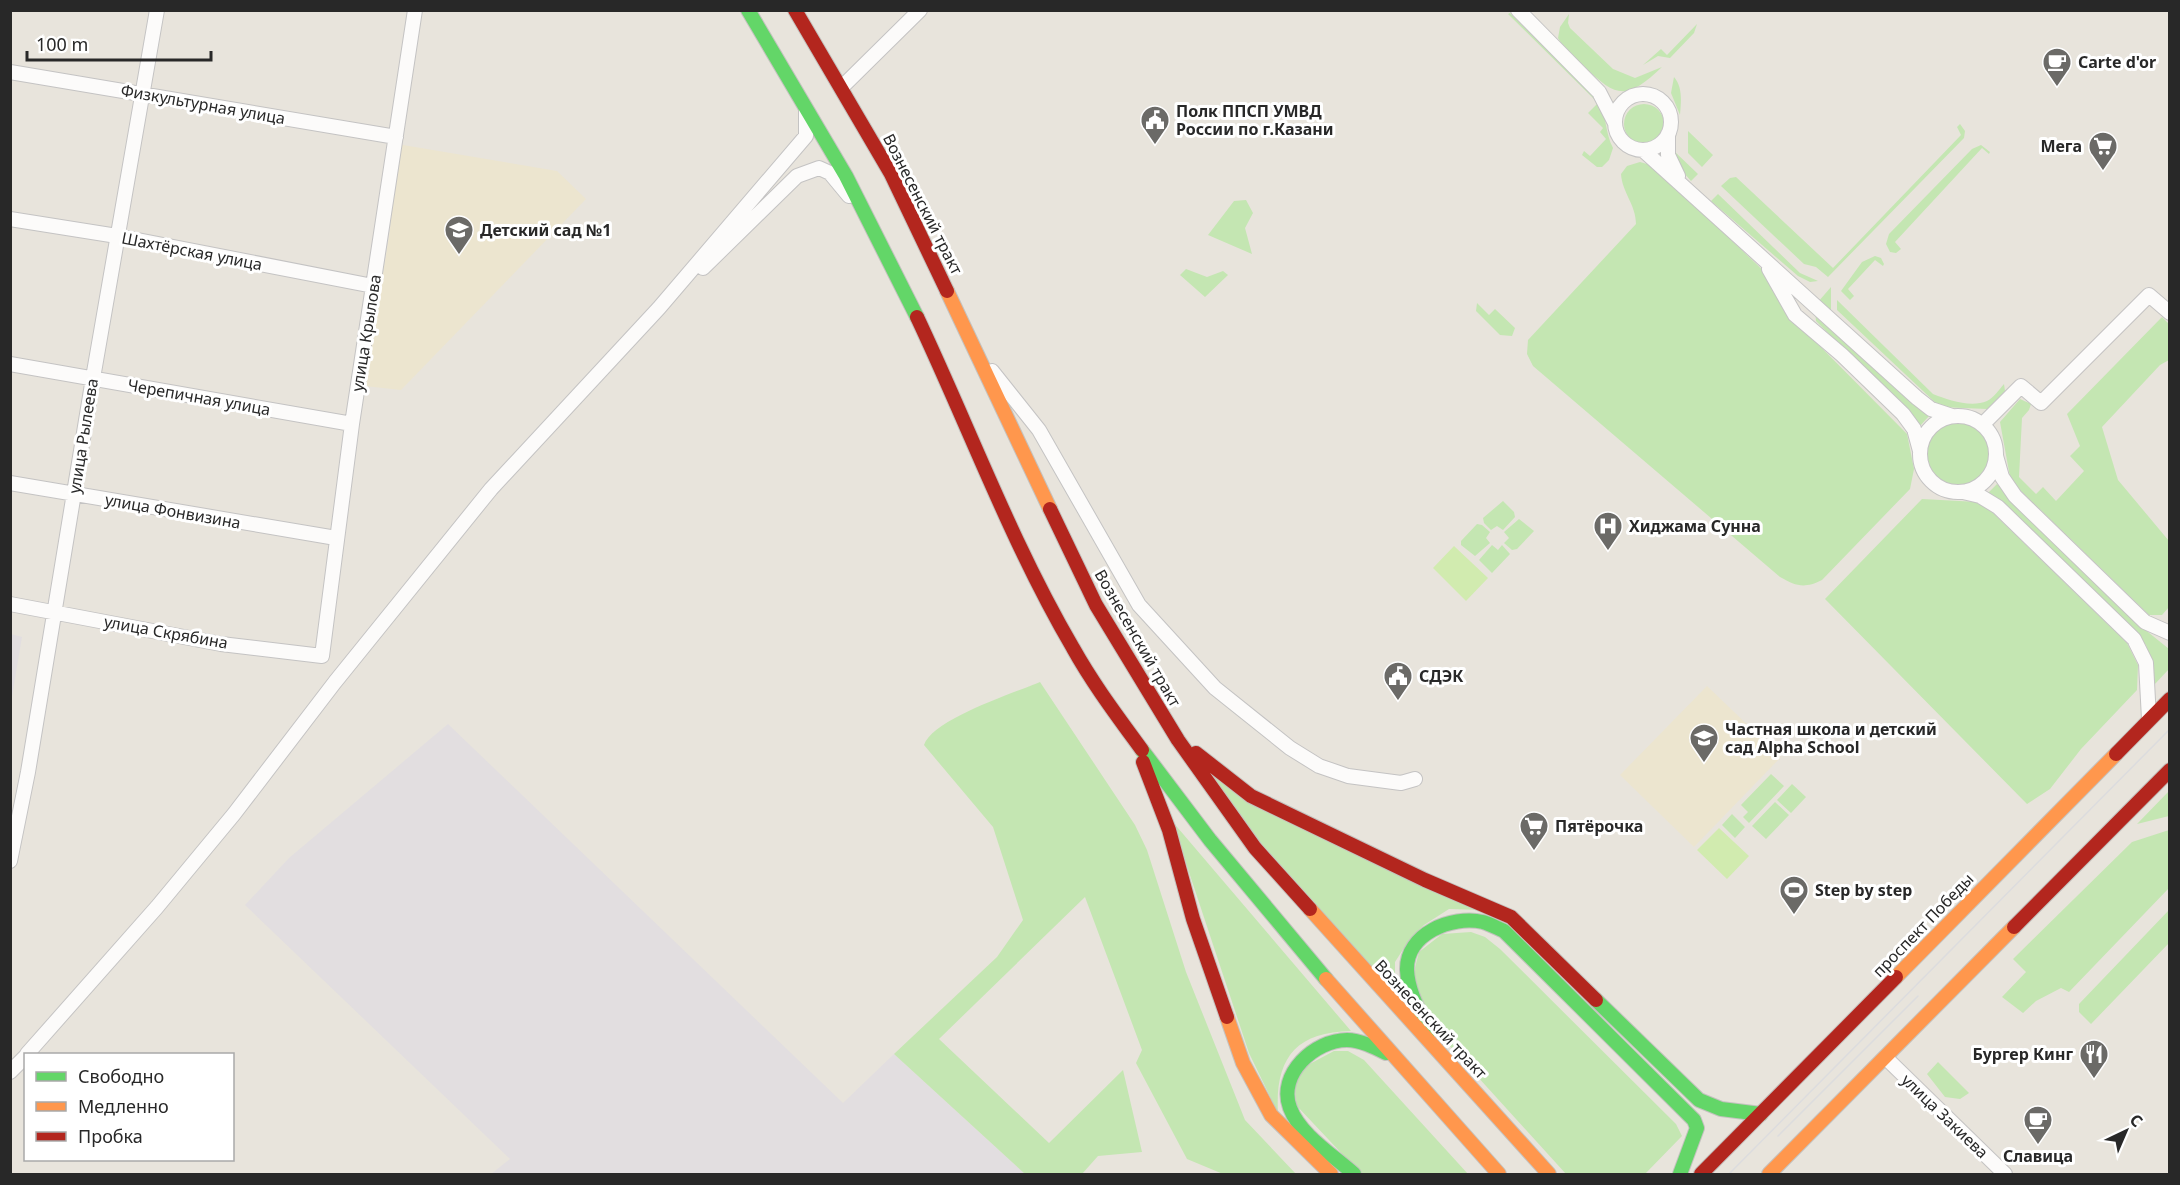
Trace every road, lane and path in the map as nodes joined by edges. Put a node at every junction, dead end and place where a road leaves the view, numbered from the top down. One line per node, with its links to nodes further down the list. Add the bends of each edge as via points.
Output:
1 (157, 10): 10 (street, улица Рылеева)
2 (415, 10): 15 (street, улица Крылова)
3 (748, 10): 12 (main road)
4 (795, 10): 8 (main road, Вознесенский тракт)
5 (920, 10): 8 (street)
6 (1518, 10): 9 (street)
7 (10, 72): 10 (street, Физкультурная улица)
8 (842, 87): 27 (main road, Вознесенский тракт, via 891,174)
9 (1599, 92): 11 (street); 13 (street)
10 (142, 93): 15 (street, Физкультурная улица); 20 (street, улица Рылеева)
11 (1627, 99): 13 (street, via 1620,105); 14 (street, via 1644,94 1663,102 1671,117)
12 (805, 101): 19 (main road); 24 (street, via 806,136)
13 (1615, 123): 16 (street, via 1624,142)
14 (1668, 134): 16 (street, via 1658,145); 17 (street, via 1668,155)
15 (396, 137): 22 (street, улица Крылова)
16 (1643, 150): 17 (street)
17 (1680, 181): 21 (street)
18 (10, 219): 20 (street, Шахтёрская улица)
19 (871, 222): 24 (street, via 830,173 819,168 797,176); 45 (main road, via 982,464 1073,648)
20 (117, 236): 22 (street, Шахтёрская улица); 29 (street, улица Рылеева)
21 (1765, 262): 23 (street); 26 (street, via 1795,315)
22 (373, 286): 31 (street, улица Крылова)
23 (1811, 300): 26 (street, via 1808,318); 30 (street, via 1917,398 1931,409)
24 (659, 308): 50 (street, via 492,489 157,907)
25 (2169, 313): 32 (street, via 2150,295 2041,403 2020,386)
26 (1813, 332): 33 (street, via 1903,414 1914,429)
27 (978, 354): 46 (main road, Вознесенский тракт, via 1096,606); 48 (street, via 1039,430 1138,605 1215,688 1319,766 1348,776 1401,783)
28 (10, 364): 29 (street, Черепичная улица)
29 (93, 378): 31 (street, Черепичная улица); 37 (street, улица Рылеева)
30 (1952, 416): 32 (street); 33 (street, via 1930,428)
31 (352, 424): 38 (street, улица Крылова)
32 (1983, 424): 34 (street, via 1995,444)
33 (1920, 452): 36 (street, via 1922,467 1932,482 1951,492)
34 (1996, 456): 36 (street, via 1994,469 1986,480); 41 (street, via 2002,477 2015,496 2145,622)
35 (10, 483): 37 (street, улица Фонвизина)
36 (1963, 492): 44 (street, via 1980,496 1998,507 2134,639 2146,663)
37 (74, 494): 38 (street, улица Фонвизина); 40 (street, улица Рылеева)
38 (336, 538): 42 (street, улица Крылова)
39 (10, 604): 40 (street, улица Скрябина)
40 (54, 612): 42 (street, улица Скрябина, via 221,644); 49 (street, улица Рылеева)
41 (2169, 633)
42 (322, 656)
43 (2169, 699): 44 (main road, проспект Победы)
44 (2150, 719): 54 (main road, проспект Победы)
45 (1134, 739): 52 (main road, via 1222,857); 56 (main road, via 1169,830 1192,918 1243,1063 1271,1115)
46 (1178, 740): 51 (main road, Вознесенский тракт, via 1255,848); 54 (main road, via 1251,796 1511,917 1699,1100 1721,1109)
47 (2169, 770): 53 (main road)
48 (1415, 779)
49 (10, 861)
50 (24, 1053)
51 (1440, 1053): 59 (main road, Вознесенский тракт); 60 (main road, via 1412,997 1407,968 1410,954 1427,933 1450,921 1483,922 1503,932 1694,1120 1697,1128)
52 (1392, 1055): 57 (main road, via 1362,1042 1323,1044 1302,1059 1292,1074 1289,1106 1298,1120); 58 (main road)
53 (1886, 1058): 55 (main road); 64 (street, улица Закиева)
54 (1761, 1114): 61 (main road, проспект Победы)
55 (1786, 1158): 62 (main road); 63 (main road)
56 (1331, 1174)
57 (1354, 1174)
58 (1499, 1174)
59 (1549, 1174)
60 (1680, 1174)
61 (1701, 1174)
62 (1769, 1174)
63 (1783, 1174)
64 (2005, 1174)

